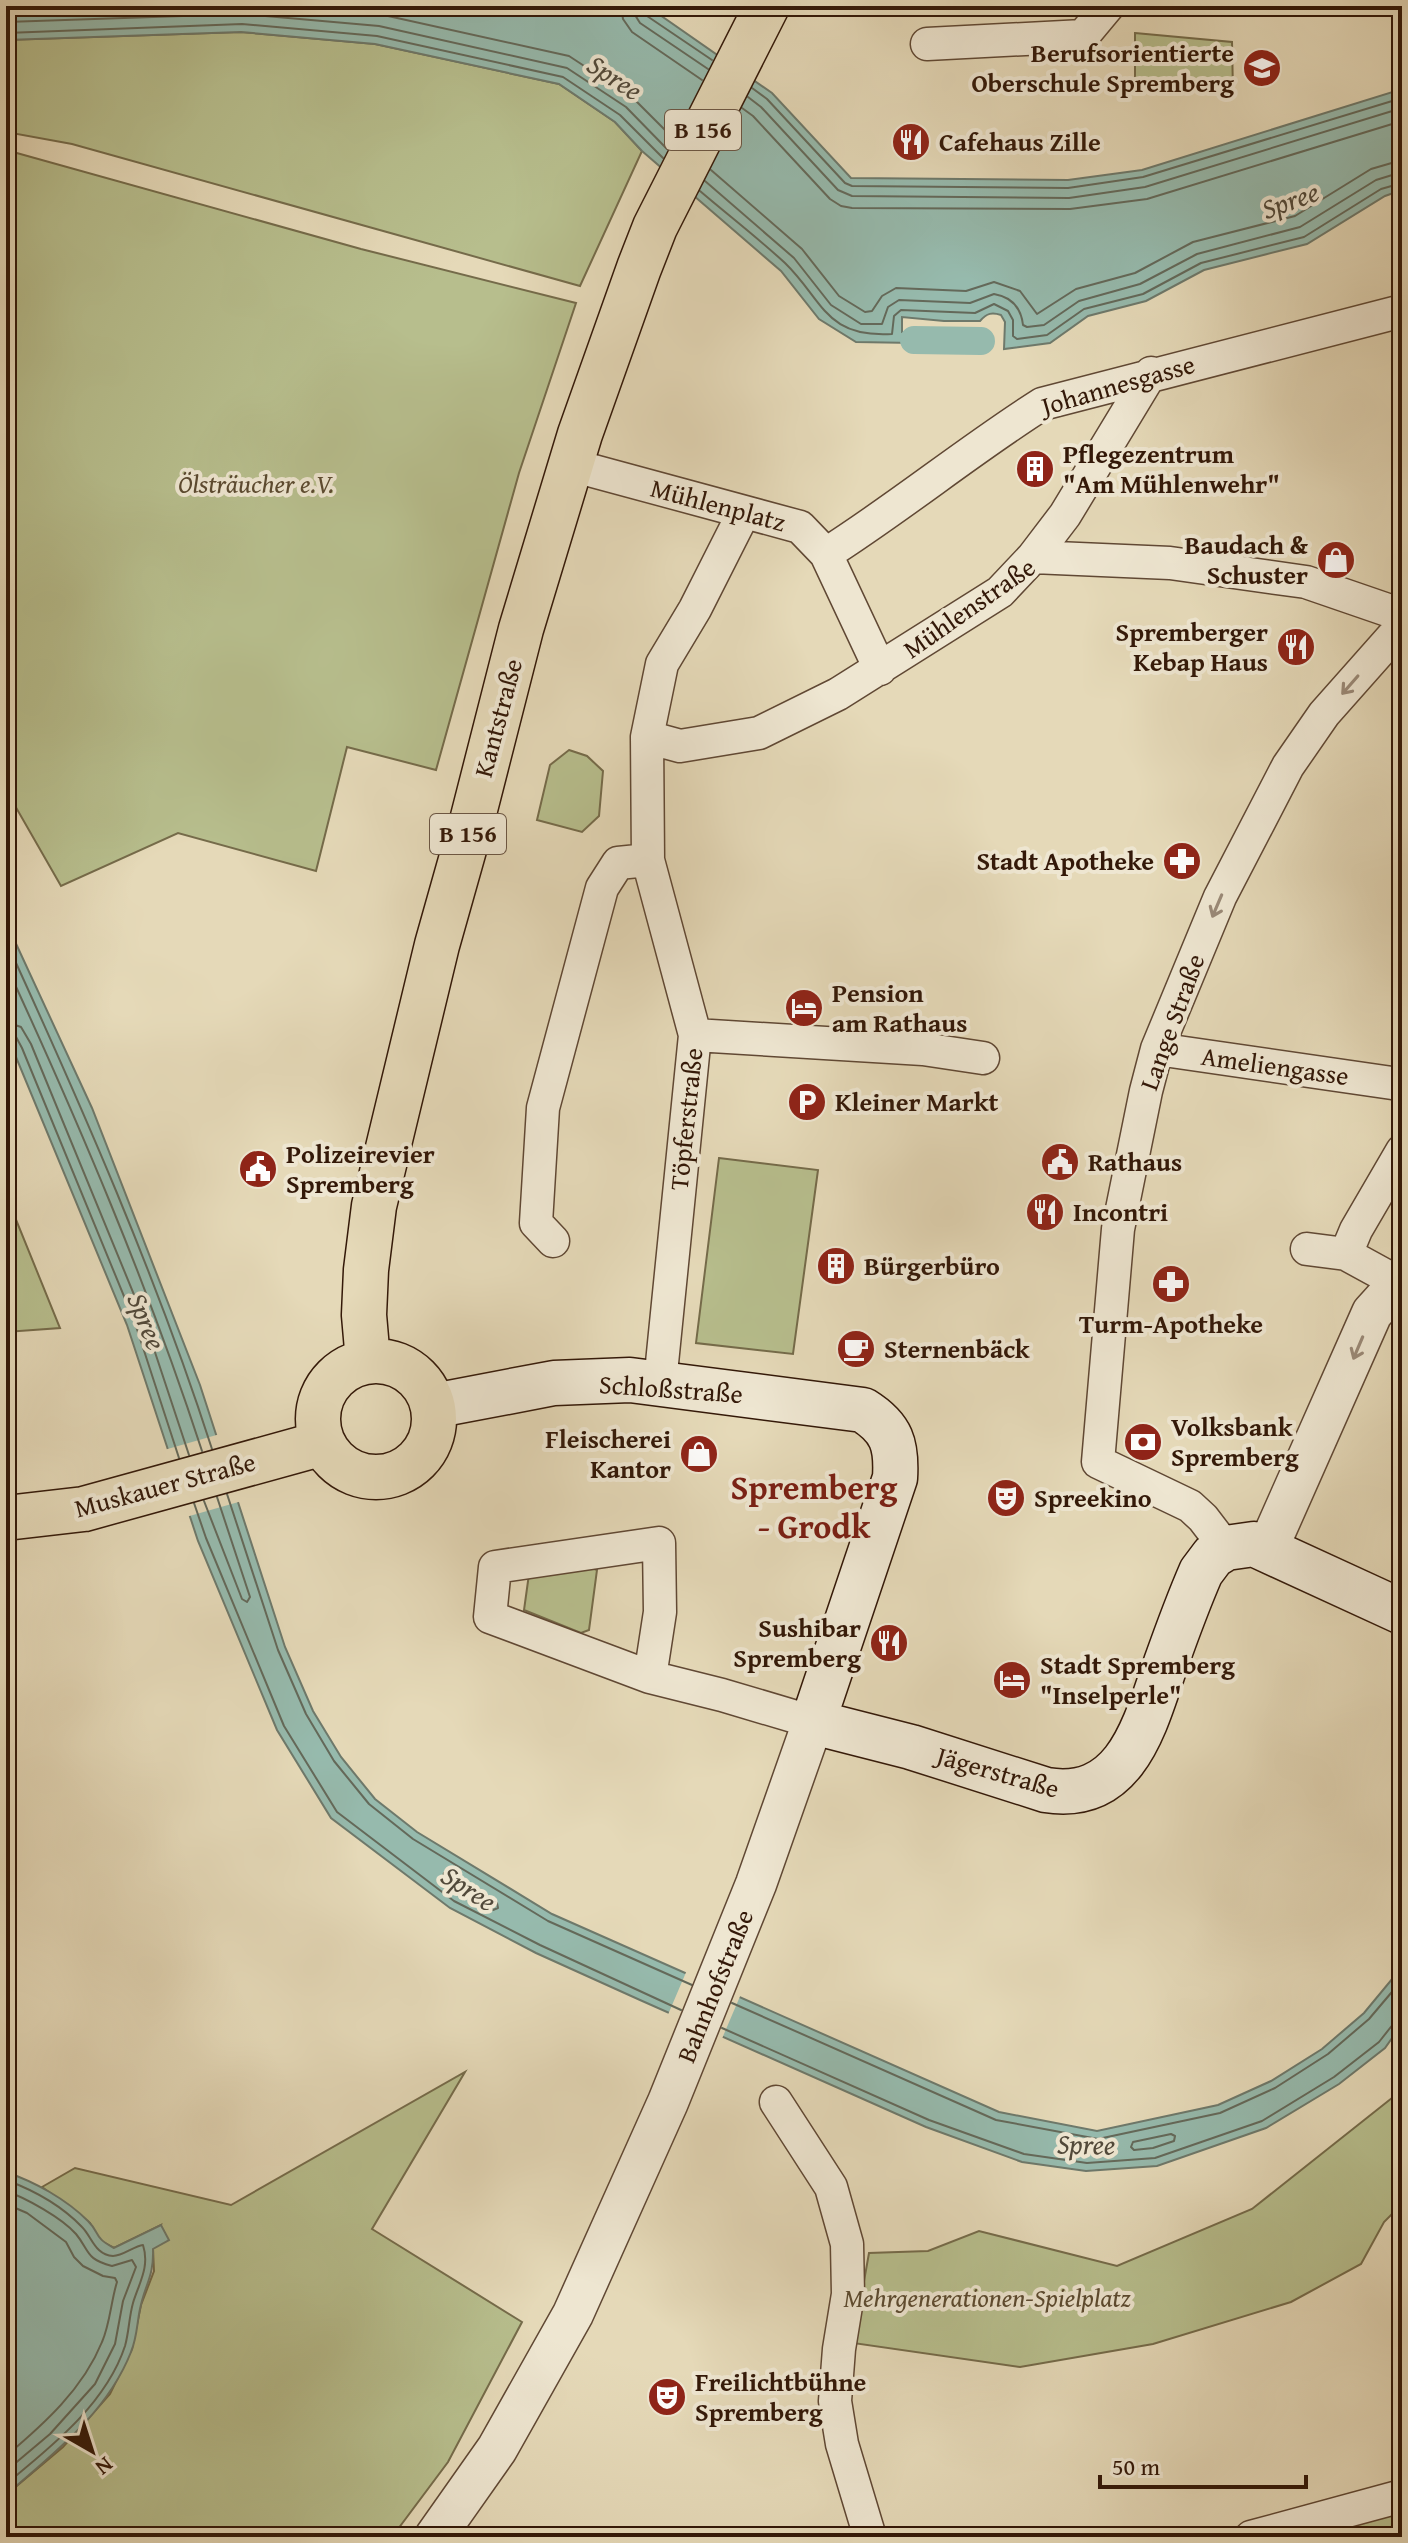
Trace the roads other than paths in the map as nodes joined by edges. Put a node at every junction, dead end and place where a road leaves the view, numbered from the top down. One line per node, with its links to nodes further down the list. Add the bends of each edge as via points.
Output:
1 (1108, 6): 3 (street, via 1083,36)
2 (759, 20): 6 (main road, Kantstraße / B 156, via 655,227 620,314)
3 (927, 44)
4 (1402, 311): 5 (street, Johannesgasse)
5 (1151, 373): 8 (street, Johannesgasse, via 1042,404); 9 (street, via 1065,515)
6 (571, 465): 7 (street, Mühlenplatz); 24 (main road, Kantstraße / B 156, via 521,629 374,1206 364,1315)
7 (743, 514): 8 (street, Mühlenplatz, via 800,527); 13 (street, Töpferstraße, via 662,664)
8 (826, 554): 12 (street, Mühlenplatz)
9 (1033, 557): 10 (street, Mühlenstraße, via 1170,563 1306,582); 12 (street, Mühlenstraße, via 1000,592)
10 (1402, 615)
11 (1402, 626): 16 (street, Lange Straße, one-way to 16, via 1324,714 1288,766 1220,897)
12 (880, 669): 13 (street, Mühlenstraße, via 759,733 680,746)
13 (647, 737): 14 (street, Töpferstraße)
14 (648, 860): 15 (street, Töpferstraße); 20 (street, via 618,863 602,888 543,1108 536,1223)
15 (695, 1035): 17 (street, via 923,1049); 25 (street, Töpferstraße)
16 (1157, 1049): 18 (street, Ameliengasse); 30 (street, Lange Straße, via 1118,1229 1098,1462 1190,1506)
17 (983, 1058)
18 (1392, 1083)
19 (1402, 1151): 22 (street)
20 (553, 1241)
21 (1307, 1249): 22 (street)
22 (1346, 1254): 23 (street)
23 (1401, 1283): 30 (street, one-way to 30, via 1372,1313)
24 (368, 1361): 26 (main road, via 401,1366 416,1376); 28 (main road, via 350,1366 324,1391 318,1426)
25 (660, 1383): 26 (main road, Schloßstraße, via 554,1383); 27 (main road, Schloßstraße)
26 (433, 1406): 28 (main road, via 429,1443 403,1470 366,1476 348,1470)
27 (877, 1425): 33 (main road, Bahnhofstraße, via 896,1460 895,1478)
28 (323, 1443): 29 (main road, Muskauer Straße, via 84,1509)
29 (6, 1518)
30 (1249, 1547): 31 (main road); 33 (main road, Jägerstraße, via 1213,1556 1201,1572 1134,1746 1112,1775 1081,1791 1046,1790)
31 (1402, 1612)
32 (650, 1677): 32 (street, Jägerstraße, via 660,1612 659,1543 495,1567 490,1617); 33 (street, Jägerstraße)
33 (813, 1722): 36 (street, Bahnhofstraße, via 744,1916 573,2314 497,2449)
34 (776, 2102): 37 (street, via 831,2187 847,2244 848,2294 835,2401)
35 (1402, 2496): 38 (street)
36 (435, 2537)
37 (870, 2537)
38 (1251, 2537)

